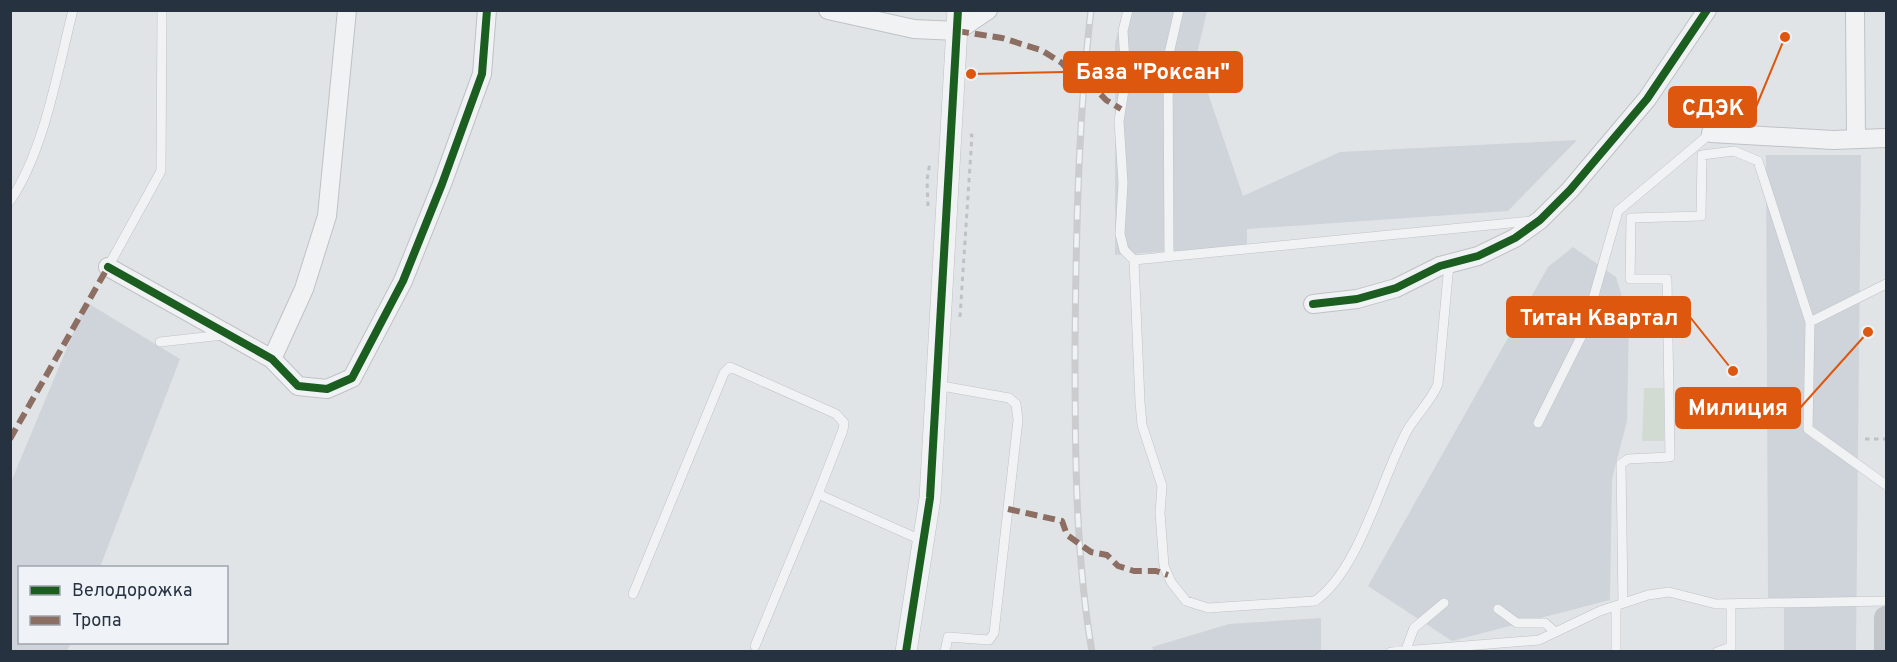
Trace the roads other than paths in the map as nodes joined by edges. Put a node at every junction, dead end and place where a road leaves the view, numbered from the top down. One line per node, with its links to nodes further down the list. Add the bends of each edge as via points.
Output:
1 (73, 10): 16 (lane, via 43,124 18,190)
2 (162, 10): 21 (lane, via 161,171)
3 (347, 10): 27 (street, via 327,216 304,289)
4 (487, 10): 27 (street, via 482,74 446,173 403,281 352,378 327,389 298,386)
5 (828, 10): 11 (street)
6 (988, 10): 12 (street)
7 (1128, 10): 19 (lane, via 1123,31 1126,77 1119,121 1123,183 1120,234 1125,250)
8 (1179, 10): 18 (lane, via 1168,58)
9 (1707, 10): 17 (street, via 1647,99)
10 (1855, 10): 15 (street)
11 (856, 13): 12 (street, via 914,29)
12 (958, 21): 28 (street)
13 (1711, 134): 15 (street); 29 (lane, via 1618,211 1584,331)
14 (1887, 138): 15 (street)
15 (1856, 139)
16 (10, 201)
17 (1540, 220): 18 (lane); 20 (street, via 1478,256)
18 (1169, 256): 19 (lane)
19 (1134, 260): 20 (lane, via 1142,425 1162,486 1164,566 1186,601 1208,608 1315,601 1338,578 1408,429 1433,398 1438,384)
20 (1449, 264): 23 (street, via 1386,291)
21 (108, 267): 25 (street)
22 (1887, 284): 24 (lane)
23 (1313, 304)
24 (1810, 322): 30 (lane, via 1808,429); 37 (lane, via 1758,161 1734,151 1702,155 1701,216 1631,218 1630,279 1667,279 1670,457 1628,459 1621,464)
25 (228, 335): 26 (lane); 27 (street)
26 (160, 342)
27 (272, 359)
28 (936, 385): 32 (street); 45 (lane, via 1009,398 1016,404 1018,420 994,633 989,640 948,637)
29 (1538, 423)
30 (1887, 485)
31 (818, 494): 32 (lane); 33 (lane, via 844,423 836,414 730,367 724,373); 41 (lane)
32 (925, 541): 44 (street)
33 (633, 594)
34 (1887, 601): 36 (lane)
35 (1444, 603): 42 (lane, via 1414,628)
36 (1731, 604): 37 (lane, via 1669,592); 43 (lane)
37 (1620, 605): 40 (lane); 47 (lane)
38 (1498, 609): 40 (lane, via 1517,623 1545,623)
39 (1887, 618): 49 (main road)
40 (1555, 632): 42 (lane, via 1519,644)
41 (755, 646)
42 (1406, 650): 46 (lane)
43 (1731, 650): 48 (lane)
44 (906, 651)
45 (945, 651)
46 (1391, 651)
47 (1616, 651)
48 (1717, 651)
49 (1886, 651)

